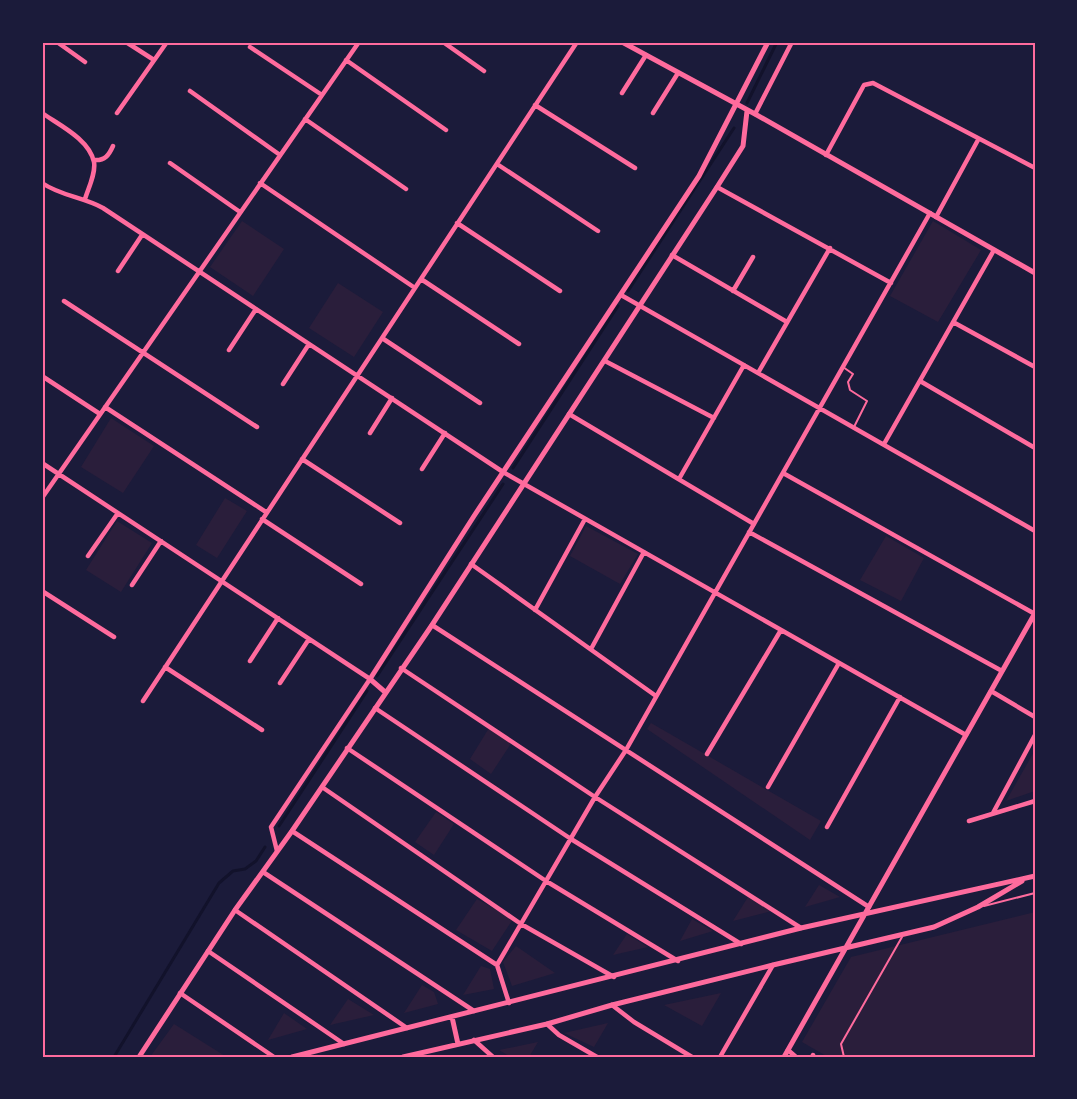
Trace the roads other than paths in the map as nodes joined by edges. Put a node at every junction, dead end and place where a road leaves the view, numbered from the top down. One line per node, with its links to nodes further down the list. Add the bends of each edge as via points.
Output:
1 (57, 42): 14 (street)
2 (126, 42): 12 (street)
3 (167, 42): 12 (street)
4 (359, 42): 13 (street)
5 (443, 42): 15 (street)
6 (577, 42): 21 (street)
7 (622, 42): 11 (street)
8 (768, 42): 20 (street)
9 (792, 42): 26 (street)
10 (250, 47): 19 (street)
11 (646, 55): 16 (street); 18 (street)
12 (154, 60): 25 (street)
13 (346, 60): 19 (street); 28 (street)
14 (85, 62)
15 (484, 71)
16 (678, 73): 20 (street); 23 (street)
17 (190, 91): 31 (street)
18 (622, 93)
19 (322, 95): 27 (street)
20 (736, 104): 22 (street); 60 (street, via 699,176)
21 (535, 105): 35 (street); 36 (street)
22 (747, 111): 26 (street); 40 (street, via 742,146)
23 (653, 112)
24 (42, 113): 33 (street, via 74,135)
25 (117, 113)
26 (755, 114): 32 (street)
27 (305, 119): 31 (street); 41 (street)
28 (446, 130)
29 (978, 140): 32 (street, via 868,82); 37 (street); 44 (street)
30 (114, 146): 33 (street, via 106,158)
31 (280, 155): 39 (street)
32 (826, 155): 44 (street)
33 (94, 160): 42 (street)
34 (170, 163): 43 (street)
35 (496, 164): 45 (street); 46 (street)
36 (635, 168)
37 (1035, 168)
38 (42, 183): 42 (street, via 57,192)
39 (260, 183): 43 (street); 57 (street)
40 (717, 187): 48 (street); 50 (street)
41 (406, 189)
42 (85, 199): 47 (street)
43 (240, 212): 53 (street)
44 (933, 215): 49 (street); 56 (street)
45 (457, 223): 55 (street); 58 (street)
46 (598, 231)
47 (142, 235): 52 (street); 53 (street)
48 (830, 248): 56 (street); 64 (street)
49 (994, 250): 54 (street); 65 (street)
50 (672, 255): 59 (street); 62 (street)
51 (753, 257): 59 (street)
52 (118, 271)
53 (199, 272): 63 (street); 70 (street)
54 (1035, 273)
55 (421, 279): 57 (street); 68 (street)
56 (891, 283): 73 (street)
57 (415, 288): 66 (street)
58 (560, 291)
59 (733, 291): 64 (street)
60 (621, 295): 62 (street); 96 (street)
61 (64, 302): 70 (street)
62 (640, 306): 71 (street); 72 (street)
63 (256, 309): 67 (street); 69 (street)
64 (787, 322): 75 (street)
65 (953, 322): 74 (street); 78 (street)
66 (382, 338): 77 (street); 81 (street)
67 (309, 344): 77 (street); 79 (street)
68 (519, 344)
69 (229, 350)
70 (142, 353): 82 (street); 87 (street)
71 (605, 361): 85 (street); 86 (street)
72 (744, 365): 75 (street); 86 (street)
73 (843, 367): 83 (street); 88 (lane, via 853,374 848,382 850,390 867,401)
74 (1035, 367)
75 (758, 373): 83 (street)
76 (42, 376): 84 (street)
77 (357, 376): 80 (street); 93 (street)
78 (920, 381): 91 (street); 92 (street)
79 (283, 384)
80 (392, 398): 89 (street); 90 (street)
81 (480, 403)
82 (105, 407): 84 (street); 102 (street)
83 (820, 408): 88 (street); 97 (street)
84 (100, 414): 98 (street)
85 (569, 414): 99 (street); 100 (street)
86 (714, 418): 99 (street)
87 (257, 427)
88 (854, 427): 91 (street)
89 (370, 433)
90 (445, 434): 95 (street); 96 (street)
91 (884, 444): 108 (street)
92 (1034, 445)
93 (302, 459): 102 (street); 106 (street)
94 (42, 463): 98 (street)
95 (422, 469)
96 (503, 472): 100 (street); 132 (street)
97 (783, 473): 107 (street); 120 (street)
98 (59, 474): 101 (street); 103 (street)
99 (679, 479): 107 (street)
100 (523, 484): 105 (street); 113 (street)
101 (42, 498)
102 (266, 512): 104 (street)
103 (118, 513): 110 (street); 112 (street)
104 (262, 519): 114 (street); 115 (street)
105 (585, 519): 111 (street); 119 (street)
106 (400, 523)
107 (754, 524): 109 (street)
108 (1035, 531)
109 (749, 532): 118 (street); 131 (street)
110 (161, 541): 114 (street); 116 (street)
111 (644, 552): 118 (street); 126 (street)
112 (88, 556)
113 (471, 564): 119 (street); 122 (street)
114 (221, 581): 121 (street); 129 (street)
115 (361, 584)
116 (132, 585)
117 (42, 591): 124 (street)
118 (715, 593): 123 (street); 136 (street)
119 (535, 610): 126 (street)
120 (1035, 614): 131 (street)
121 (278, 618): 125 (street); 127 (street)
122 (432, 625): 130 (street); 145 (street)
123 (781, 630): 128 (street); 146 (street)
124 (114, 637)
125 (309, 639): 132 (street); 133 (street)
126 (591, 649): 136 (street)
127 (250, 661)
128 (839, 663): 137 (street); 148 (street)
129 (165, 667): 138 (street); 141 (street)
130 (401, 668): 134 (street); 149 (street)
131 (1002, 671): 135 (street)
132 (370, 679): 134 (street); 156 (street, via 271,826)
133 (280, 683)
134 (385, 692): 139 (street)
135 (991, 692): 140 (street); 142 (street)
136 (656, 696): 145 (street)
137 (900, 697): 142 (street); 153 (street)
138 (143, 700)
139 (375, 708): 144 (street); 155 (street)
140 (1035, 717)
141 (262, 730)
142 (966, 735): 162 (street)
143 (1035, 735): 151 (street)
144 (346, 748): 147 (street); 160 (street)
145 (626, 750): 149 (street); 162 (street)
146 (707, 754)
147 (322, 787): 154 (street); 166 (street)
148 (768, 788)
149 (595, 797): 155 (street); 167 (street)
150 (1035, 801): 151 (street)
151 (993, 813): 152 (street)
152 (969, 821)
153 (826, 827)
154 (292, 831): 156 (street); 173 (street)
155 (571, 839): 160 (street); 169 (street)
156 (277, 851): 157 (street)
157 (263, 872): 164 (street); 179 (street)
158 (1035, 876): 159 (street)
159 (1026, 878): 163 (street); 165 (street)
160 (546, 881): 166 (street); 172 (street)
161 (1035, 893): 163 (lane)
162 (869, 907): 165 (street)
163 (978, 907): 168 (street, via 934,927)
164 (235, 910): 171 (street); 182 (street)
165 (864, 914): 167 (street); 170 (street)
166 (521, 924): 173 (street); 175 (street)
167 (801, 928): 169 (street)
168 (903, 934): 170 (street); 198 (lane, via 841,1044)
169 (742, 944): 172 (street)
170 (845, 949): 174 (street); 186 (street)
171 (208, 951): 176 (street); 184 (street)
172 (678, 961): 175 (street)
173 (497, 965): 177 (street)
174 (773, 965): 178 (street); 195 (street)
175 (614, 977): 177 (street)
176 (180, 993): 188 (street); 189 (street)
177 (509, 1003): 179 (street)
178 (612, 1005): 181 (street); 194 (street)
179 (474, 1012): 180 (street)
180 (452, 1017): 182 (street); 185 (street)
181 (547, 1024): 183 (street); 193 (street)
182 (407, 1028): 184 (street)
183 (474, 1040): 185 (street); 192 (street)
184 (344, 1044): 190 (street)
185 (458, 1044): 187 (street)
186 (788, 1050): 196 (street); 197 (street)
187 (412, 1056): 191 (street)
188 (139, 1057)
189 (274, 1057)
190 (292, 1057)
191 (403, 1057)
192 (494, 1057)
193 (597, 1057)
194 (692, 1057)
195 (720, 1057)
196 (784, 1057)
197 (795, 1057)
198 (844, 1057)

